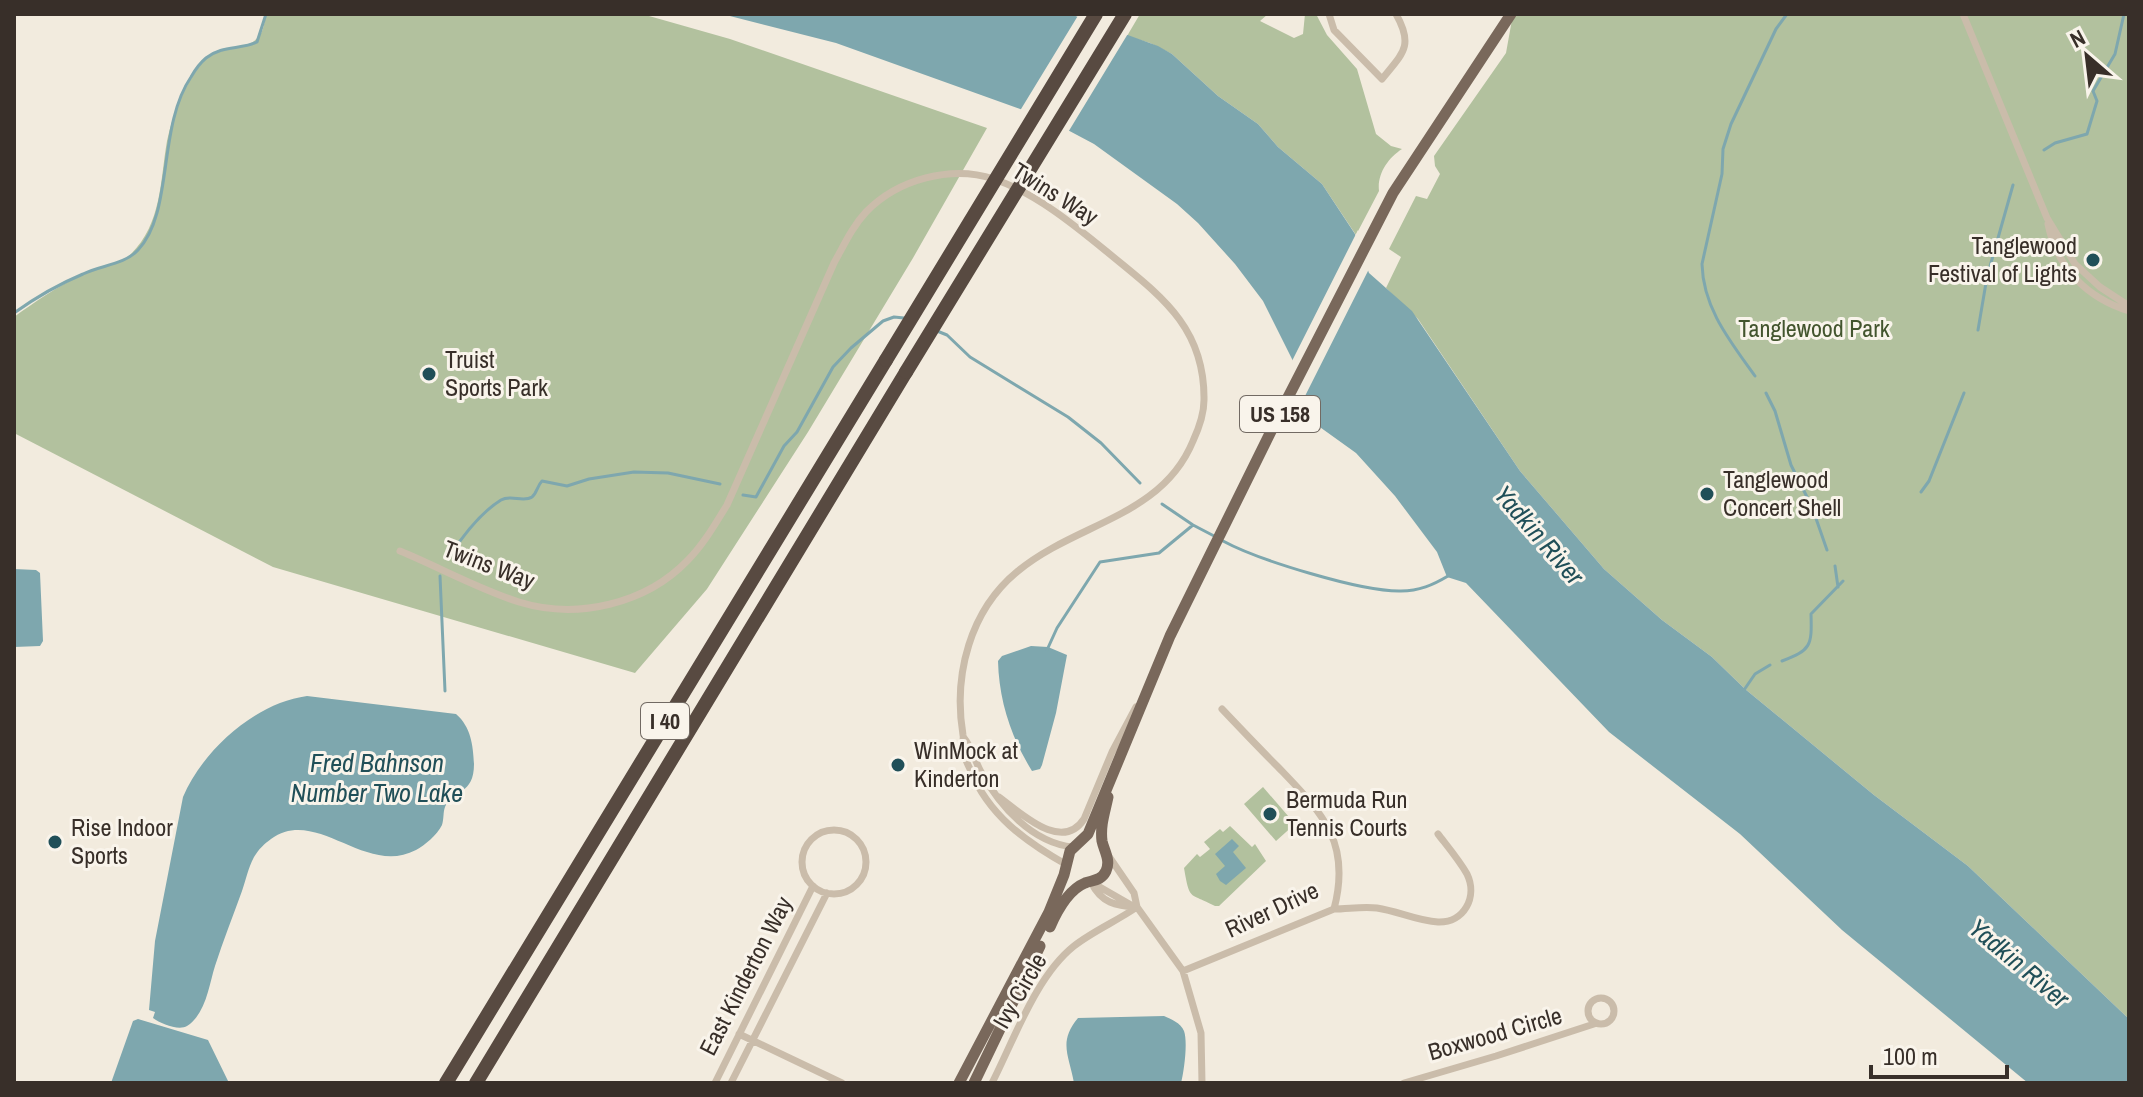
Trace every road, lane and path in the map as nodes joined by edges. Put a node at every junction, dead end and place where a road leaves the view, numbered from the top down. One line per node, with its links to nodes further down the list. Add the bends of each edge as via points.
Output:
1 (1096, 14): 27 (highway, I 40, bridge)
2 (1125, 14): 28 (highway, I 40, bridge)
3 (1329, 14): 4 (street, via 1334,30 1382,79 1406,43)
4 (1396, 14)
5 (1511, 14): 9 (main road, US 158, via 1393,193)
6 (1963, 14): 7 (street, via 2050,234 2074,279 2094,297)
7 (2129, 308)
8 (400, 551): 11 (street, Twins Way, via 519,602 562,610 600,607 652,588 688,560 727,505 834,263 866,212 906,183 939,175 996,180 1061,217 1166,300 1195,344 1204,375 1204,404 1185,460 1169,481 1133,507 1051,549 992,597 971,636 960,682)
9 (1153, 673): 12 (main road, US 158); 13 (street, Twins Way, via 1077,828 1062,833 1046,830)
10 (1222, 709): 22 (street, River Drive, via 1317,807 1330,830 1339,874)
11 (964, 738): 13 (street, Twins Way); 17 (street, Twins Way, via 968,764 991,806 1029,843)
12 (1110, 785): 15 (main road, US 158); 16 (main road, US 158, via 1101,825)
13 (999, 797): 15 (street, Twins Way, via 1030,830 1055,843)
14 (1438, 834): 22 (street, via 1469,880 1468,908 1460,917 1435,922 1379,908)
15 (1078, 844): 16 (main road, via 1094,842); 17 (main road, via 1067,856)
16 (1105, 851): 18 (main road, via 1104,874); 21 (street, via 1134,893)
17 (1067, 865): 18 (main road, via 1071,875); 32 (main road, via 1029,952)
18 (1088, 882): 21 (street); 33 (main road, via 1070,894 1054,917)
19 (813, 886): 20 (street, East Kinderton Way); 20 (street, East Kinderton Way, via 802,867 807,844 825,831 848,833 863,850 864,872 849,890); 25 (street, East Kinderton Way)
20 (827, 893): 26 (street, East Kinderton Way)
21 (1137, 907): 23 (street); 34 (street, Ivy Circle, via 1058,961)
22 (1334, 909): 23 (street, River Drive)
23 (1183, 971): 35 (street, via 1201,1033)
24 (1597, 1023): 36 (street, Boxwood Circle)
25 (739, 1034): 26 (street); 29 (street, East Kinderton Way)
26 (753, 1040): 30 (street, East Kinderton Way); 31 (street)
27 (446, 1083)
28 (476, 1083)
29 (715, 1083)
30 (731, 1083)
31 (842, 1083)
32 (959, 1083)
33 (974, 1083)
34 (992, 1083)
35 (1202, 1083)
36 (1404, 1083)

